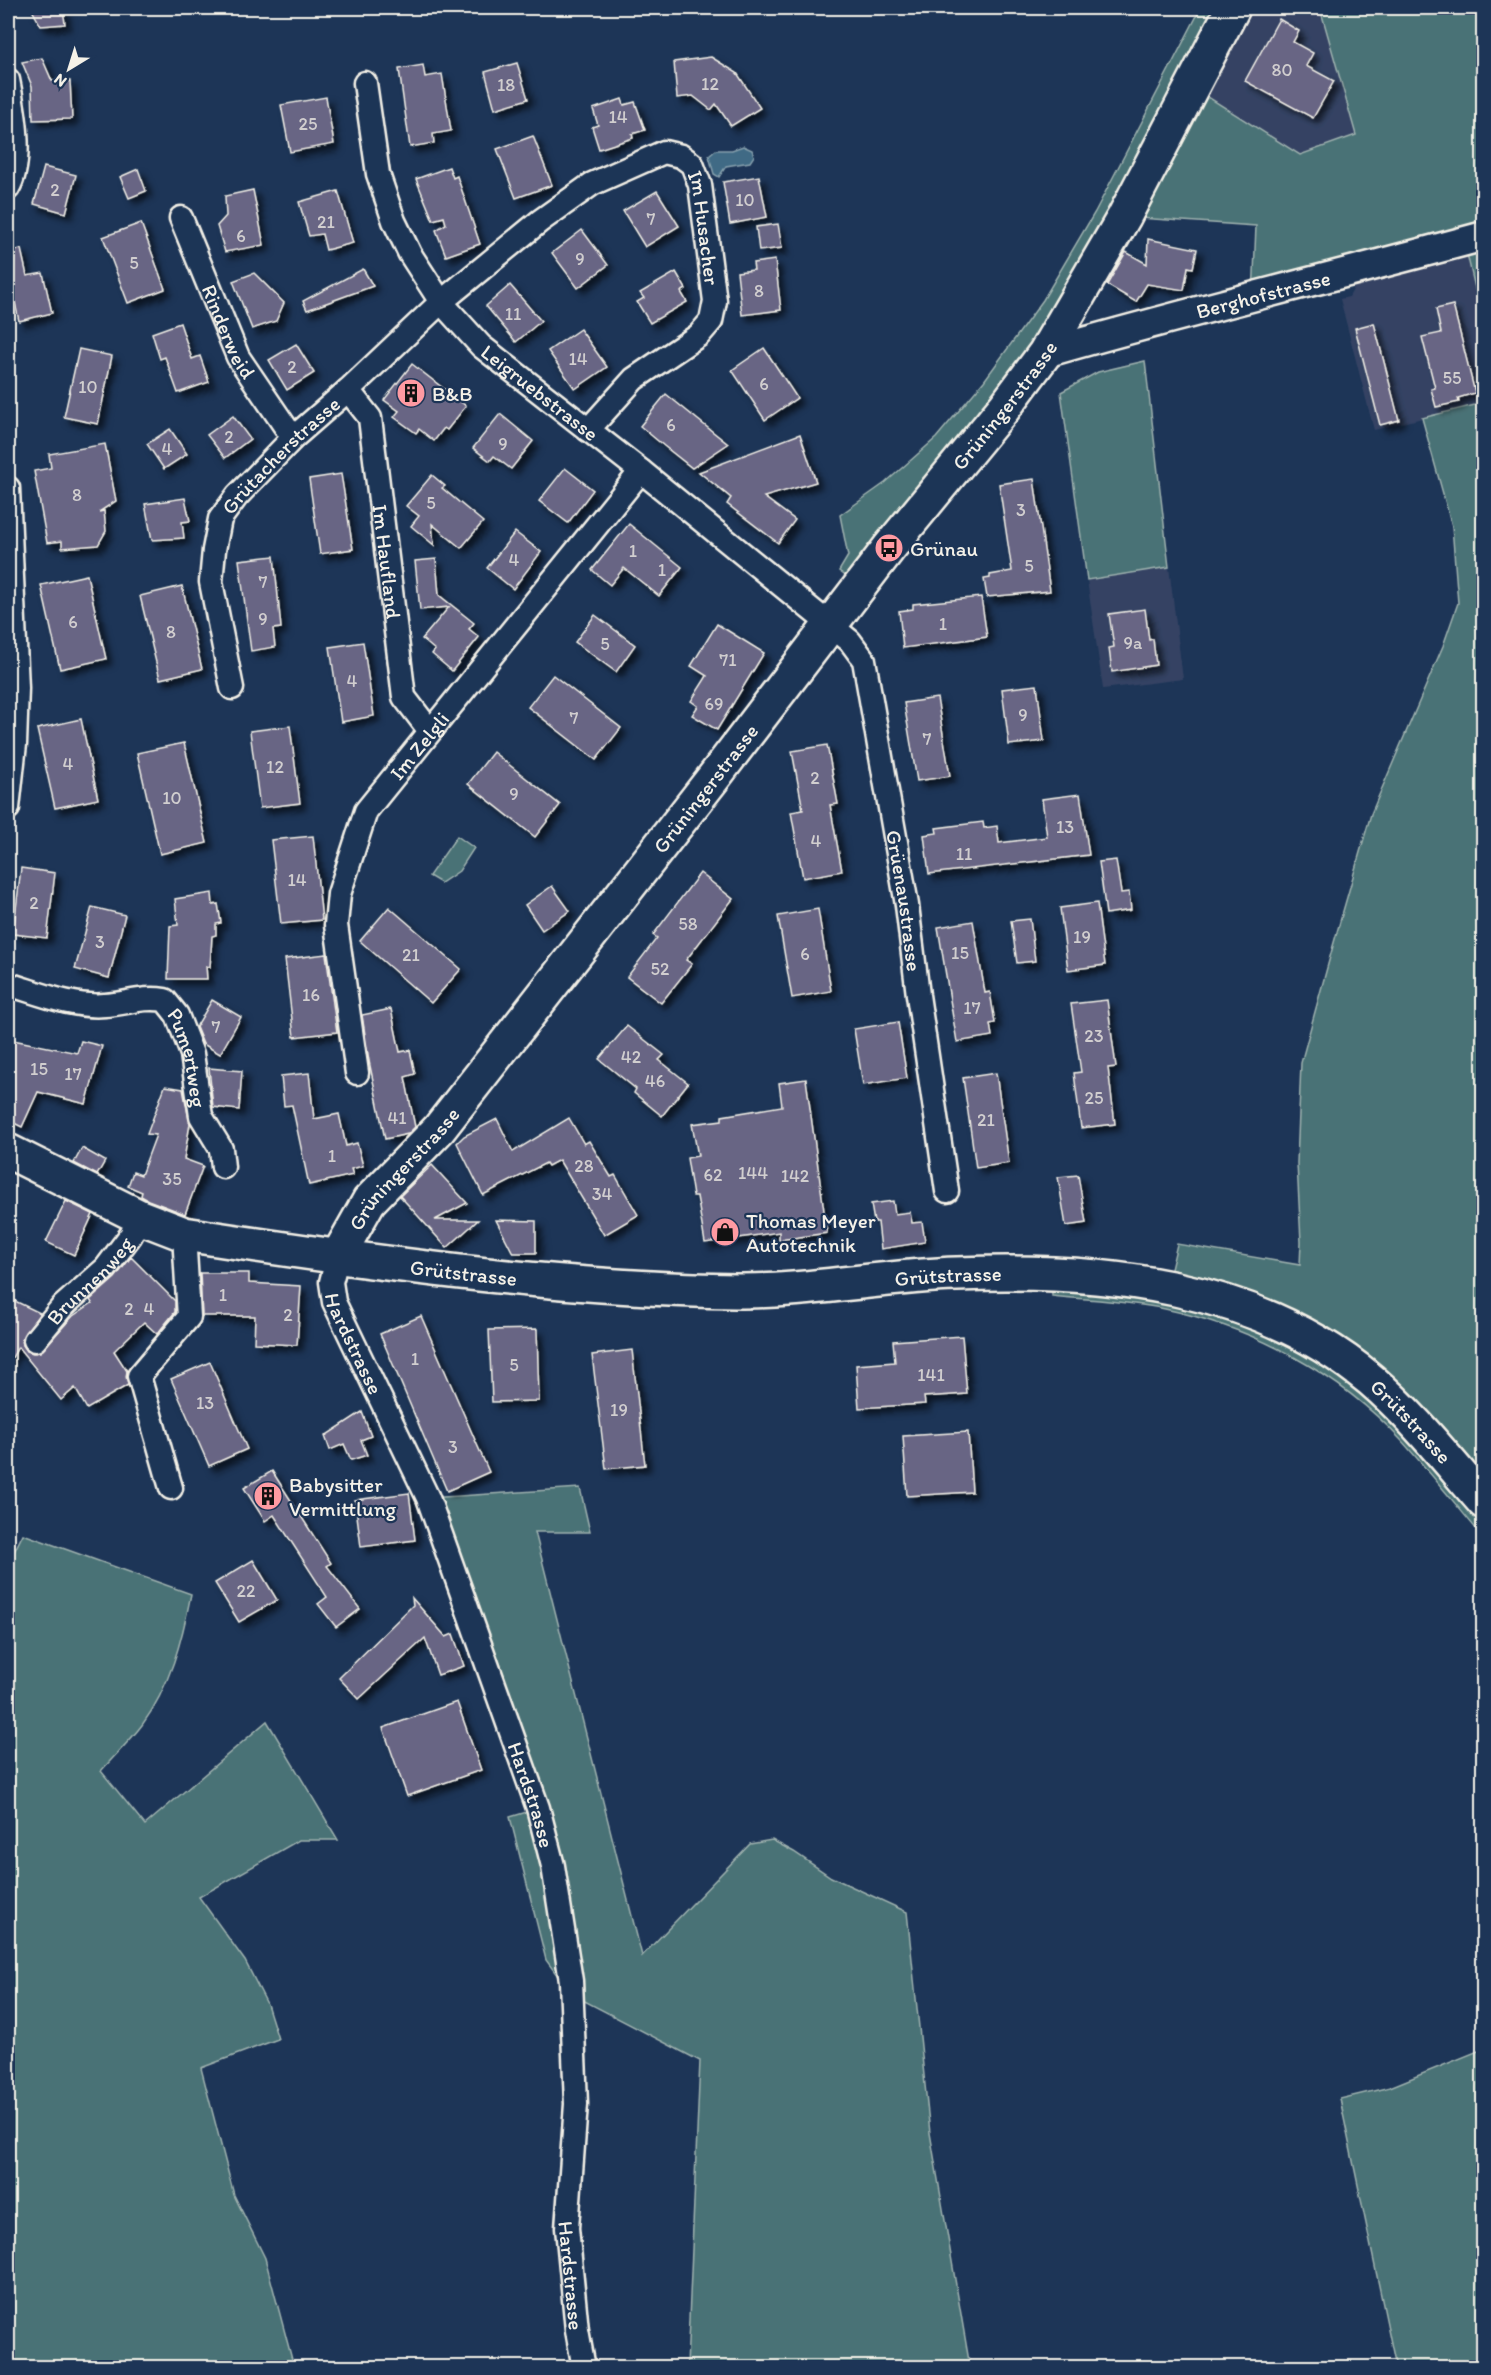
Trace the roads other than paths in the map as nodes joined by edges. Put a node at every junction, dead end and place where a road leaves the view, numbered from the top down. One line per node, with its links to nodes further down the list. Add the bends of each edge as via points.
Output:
1 (1233, 8): 8 (main road, Grüningerstrasse, via 1124,217)
2 (8, 80): 4 (street, via 17,126 13,179)
3 (365, 83): 7 (street, Leigruebstrasse, via 378,174 394,221)
4 (8, 188)
5 (181, 218): 11 (street, Rinderweid, via 238,357)
6 (1484, 236): 8 (street, Berghofstrasse)
7 (441, 302): 9 (street, Grütacherstrasse); 10 (street, Leigruebstrasse, via 481,346); 10 (street, Im Husacher, via 592,184 664,152 681,156 692,164 700,185 715,301 711,321 699,335 634,379)
8 (1045, 353): 14 (main road, Grüningerstrasse)
9 (348, 390): 11 (street, Grütacherstrasse); 16 (street, Im Haufland, via 370,418 404,697)
10 (588, 430): 12 (street, Leigruebstrasse)
11 (293, 438): 15 (street, Grütacherstrasse, via 220,519 211,582)
12 (641, 471): 14 (street, Leigruebstrasse); 16 (street, Im Zelgli)
13 (8, 488): 17 (street, via 17,688)
14 (830, 625): 23 (street, Grüenaustrasse, via 850,641 864,660 907,905); 26 (main road, Grüningerstrasse, via 439,1129 369,1201)
15 (232, 688)
16 (430, 731): 20 (street, Im Zelgli, via 366,811 339,894 336,926)
17 (11, 744): 18 (street)
18 (8, 808)
19 (8, 984): 22 (street, Pumertweg, via 103,1006 149,997 165,1000 177,1016 192,1054 201,1116 220,1149)
20 (357, 1073)
21 (8, 1151): 24 (main road, Grüningerstrasse)
22 (223, 1167)
23 (947, 1191)
24 (140, 1217): 25 (main road, Grüningerstrasse); 27 (street, Brunnenweg, via 106,1268 63,1306)
25 (184, 1234): 26 (main road, Grüningerstrasse); 28 (street, via 189,1317 139,1376)
26 (338, 1256): 29 (main road, Grütstrasse, via 573,1283 739,1292 955,1274 1051,1273 1168,1286 1244,1307 1290,1328 1370,1378 1414,1421); 30 (street, Hardstrasse, via 331,1282 334,1302 428,1498 538,1808 553,1866 570,1981 576,2104 567,2228)
27 (35, 1340)
28 (171, 1488)
29 (1484, 1502)
30 (584, 2367)

